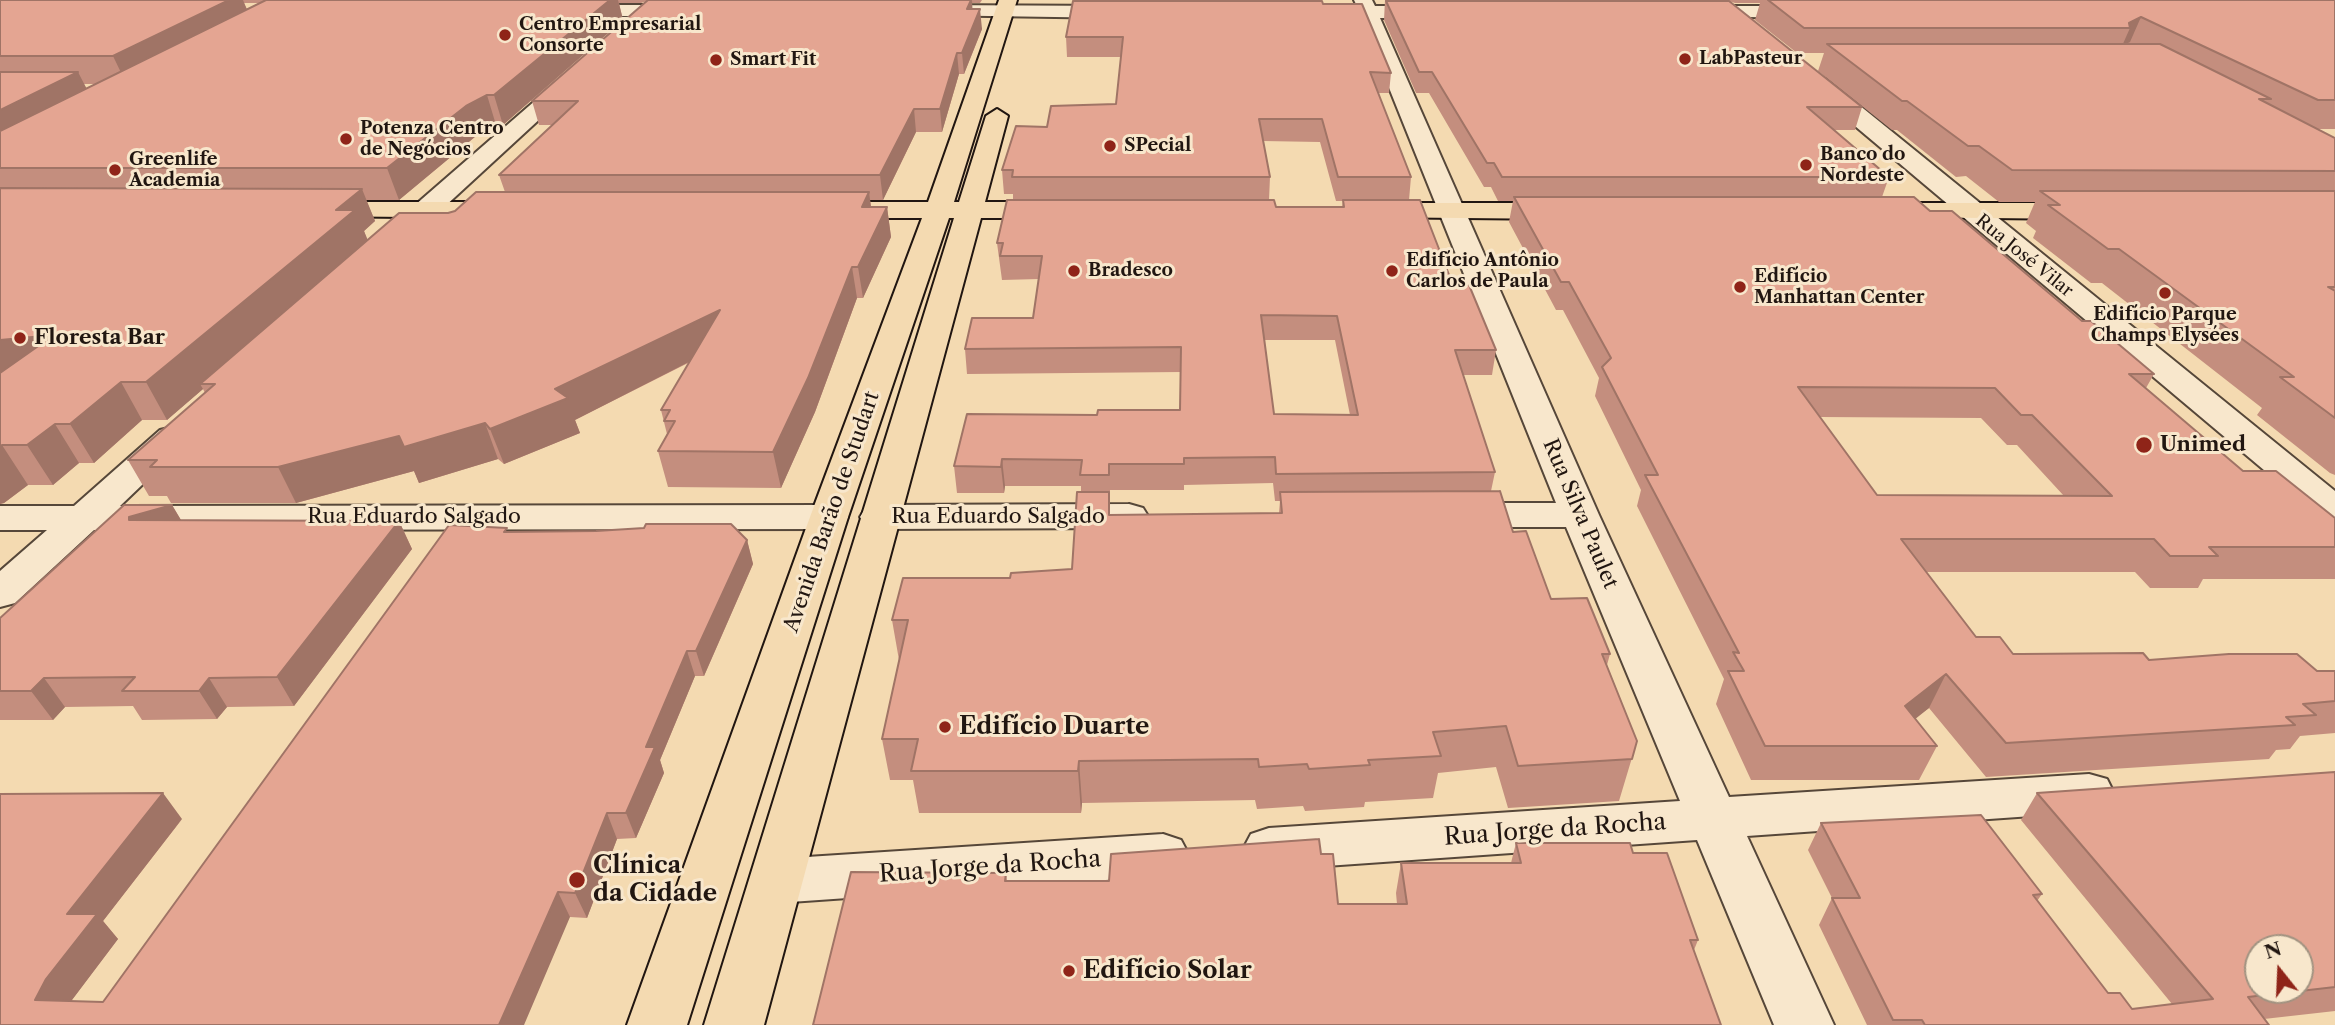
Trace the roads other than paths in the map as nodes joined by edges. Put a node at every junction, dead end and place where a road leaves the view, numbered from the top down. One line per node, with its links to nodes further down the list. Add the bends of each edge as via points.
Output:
1 (653, 6): 5 (street); 6 (street); 13 (street)
2 (1018, 6): 7 (street); 8 (street); 15 (main road); 23 (main road, Avenida Barão de Studart)
3 (1365, 6): 9 (street); 10 (street); 26 (street, Rua Silva Paulet)
4 (1723, 6): 11 (street); 12 (street); 14 (street)
5 (544, 11)
6 (702, 11)
7 (908, 11)
8 (1145, 12)
9 (1298, 12)
10 (1452, 12)
11 (1675, 12)
12 (1833, 12)
13 (624, 32)
14 (1757, 33)
15 (1020, 39)
16 (590, 63): 20 (street)
17 (1804, 71): 29 (street, Rua José Vilar)
18 (1004, 91): 23 (main road, Avenida Barão de Studart)
19 (289, 209): 20 (main road)
20 (426, 209): 21 (main road); 31 (street)
21 (537, 210)
22 (814, 210): 23 (main road)
23 (954, 210): 24 (main road); 38 (main road, Avenida Barão de Studart); 39 (main road, Avenida Barão de Studart)
24 (1080, 210)
25 (1342, 211): 26 (main road)
26 (1453, 211): 27 (main road); 35 (street, Rua Silva Paulet)
27 (1590, 211)
28 (1873, 211): 29 (main road)
29 (1969, 211): 30 (main road); 33 (street, Rua José Vilar)
30 (2109, 211)
31 (373, 257)
32 (198, 415): 41 (street)
33 (2330, 502)
34 (1424, 515): 35 (street)
35 (1580, 515): 45 (street, Rua Silva Paulet)
36 (1158, 516): 39 (street, Rua Eduardo Salgado)
37 (458, 517): 38 (street, Rua Eduardo Salgado); 41 (street, Rua Eduardo Salgado); 42 (street)
38 (829, 517): 47 (main road, Avenida Barão de Studart)
39 (879, 517): 46 (main road, Avenida Barão de Studart)
40 (0, 518): 41 (street, Rua Eduardo Salgado)
41 (84, 518): 43 (street)
42 (426, 562)
43 (0, 593)
44 (2128, 790): 45 (street, Rua Jorge da Rocha)
45 (1714, 820): 46 (street, Rua Jorge da Rocha); 49 (street, Rua Silva Paulet)
46 (775, 880): 48 (main road, Avenida Barão de Studart)
47 (657, 1025)
48 (734, 1025)
49 (1804, 1025)

